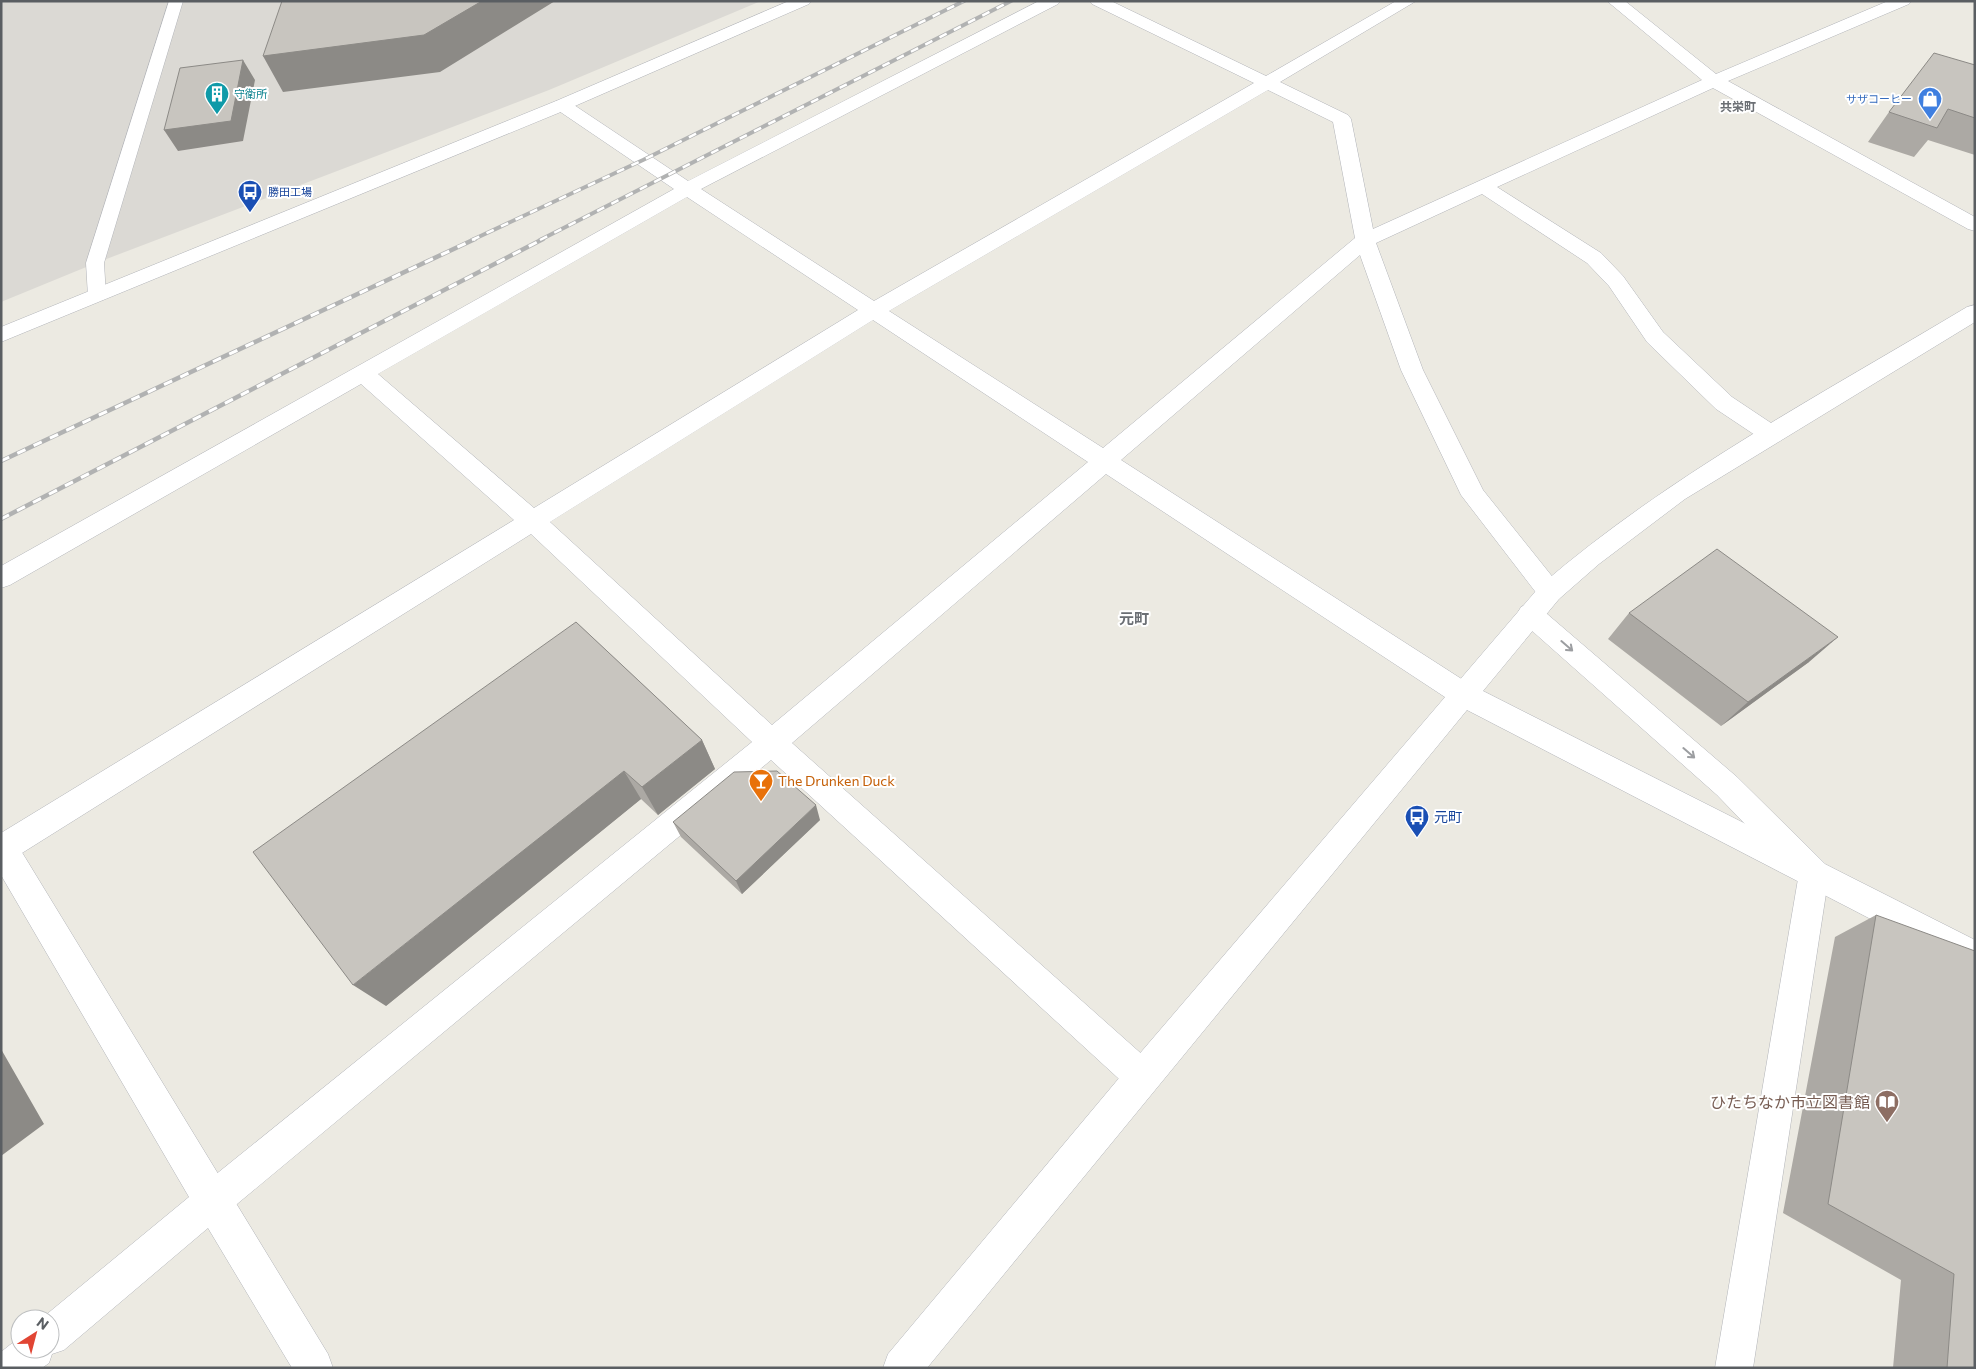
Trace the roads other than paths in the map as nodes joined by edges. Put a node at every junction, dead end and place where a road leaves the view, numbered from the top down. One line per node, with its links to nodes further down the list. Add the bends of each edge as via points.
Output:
1 (176, 1): 15 (lane, via 96,263 94,283)
2 (803, 1): 10 (street)
3 (1052, 1): 12 (street)
4 (1098, 1): 9 (street)
5 (1408, 1): 9 (street)
6 (1615, 1): 8 (street)
7 (1903, 1): 8 (street)
8 (1714, 81): 11 (street); 13 (street)
9 (1265, 83): 14 (street, via 1342,119); 16 (street)
10 (562, 105): 12 (street); 15 (street)
11 (1482, 186): 14 (street); 20 (street, via 1594,258 1616,281 1655,337 1724,403)
12 (687, 189): 16 (street); 19 (street)
13 (1975, 225)
14 (1365, 240): 21 (street); 24 (street, via 1412,370 1473,495)
15 (97, 296): 18 (street)
16 (874, 310): 21 (street); 22 (street)
17 (1975, 312): 20 (street)
18 (1, 336)
19 (364, 374): 22 (street); 23 (street)
20 (1772, 435): 24 (street, via 1676,493 1590,557)
21 (1106, 461): 26 (street); 27 (street)
22 (532, 520): 27 (street); 28 (street)
23 (1, 578)
24 (1550, 592): 25 (street)
25 (1530, 614): 26 (street); 29 (street, one-way to 29, via 1726,786)
26 (1464, 695): 29 (street); 31 (street)
27 (772, 743): 31 (street); 32 (street)
28 (2, 847): 32 (street)
29 (1814, 874): 30 (street); 38 (street)
30 (1975, 957)
31 (1142, 1077): 37 (street)
32 (212, 1201): 33 (street); 36 (street)
33 (60, 1328)
34 (22, 1359): 35 (street)
35 (12, 1368)
36 (314, 1368)
37 (902, 1368)
38 (1734, 1368)

